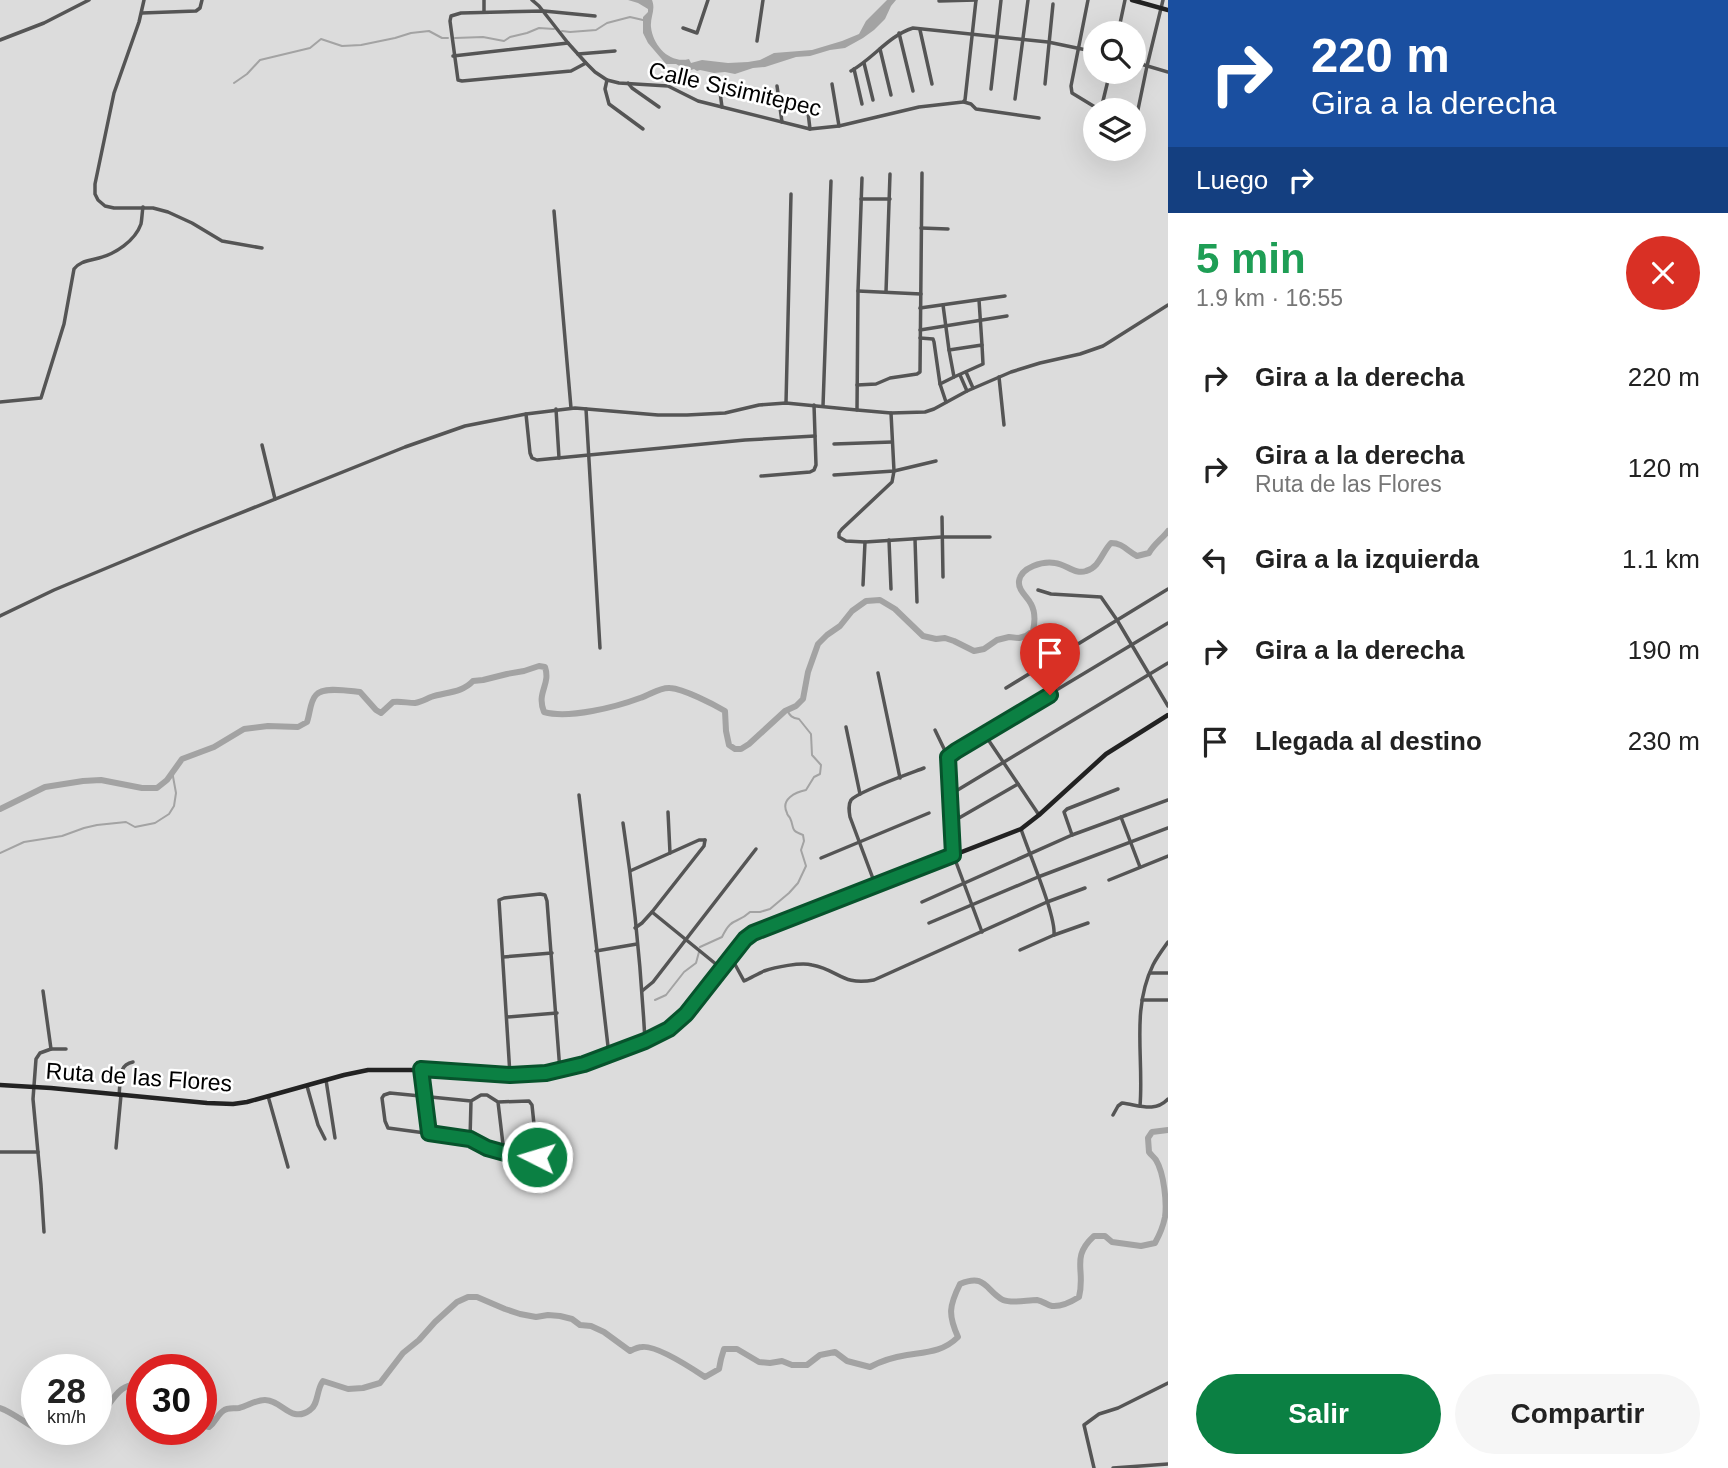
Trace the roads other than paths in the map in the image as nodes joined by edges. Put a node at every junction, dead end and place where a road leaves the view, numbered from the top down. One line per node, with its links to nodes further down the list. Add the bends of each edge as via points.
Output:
1 (89, 0): 30 (street)
2 (145, 0): 21 (street)
3 (202, 0): 21 (street, via 196,12)
4 (484, 0): 20 (street)
5 (532, 0): 19 (street, Calle Sisimitepec)
6 (708, 0): 24 (street, via 697,33)
7 (763, 0): 31 (street)
8 (976, 0): 15 (street); 27 (street)
9 (1001, 0): 28 (street)
10 (1028, 0): 29 (street)
11 (1088, 0): 34 (street)
12 (1125, 0): 23 (street)
13 (1132, 0): 17 (main road)
14 (1163, 0): 17 (street)
15 (939, 1)
16 (1053, 4): 32 (street)
17 (1161, 8): 18 (main road); 42 (street)
18 (1168, 10)
19 (544, 11): 20 (street); 22 (street); 33 (street, Calle Sisimitepec)
20 (484, 12): 39 (street, via 452,16)
21 (141, 13): 75 (street, via 114,93 95,194 105,206)
22 (595, 16)
23 (1121, 21)
24 (683, 28)
25 (920, 30): 26 (street); 27 (street); 47 (street)
26 (899, 33): 35 (street); 53 (street)
27 (972, 34): 28 (street); 59 (street)
28 (996, 36): 29 (street); 52 (street)
29 (1022, 39): 32 (street); 56 (street)
30 (0, 40)
31 (757, 41)
32 (1048, 42): 34 (street); 48 (street)
33 (568, 43): 38 (street, Calle Sisimitepec); 39 (street)
34 (1079, 47): 36 (street); 49 (street, via 1072,93 1100,108)
35 (880, 48): 40 (street); 54 (street)
36 (1083, 48)
37 (615, 51): 38 (street)
38 (578, 54): 41 (street, Calle Sisimitepec)
39 (453, 55): 41 (street, via 456,76 462,81 571,71)
40 (864, 62): 57 (street); 60 (street, via 853,70)
41 (586, 64): 44 (street, Calle Sisimitepec)
42 (1147, 66): 43 (street); 55 (street)
43 (1168, 72)
44 (607, 80): 45 (street, Calle Sisimitepec); 67 (street, via 608,104)
45 (628, 83): 61 (street); 62 (street, Calle Sisimitepec, via 668,86)
46 (832, 84): 65 (street)
47 (932, 84)
48 (1045, 84)
49 (1107, 84)
50 (719, 85): 62 (street)
51 (776, 86): 64 (street)
52 (991, 89)
53 (914, 91)
54 (891, 95)
55 (1140, 98)
56 (1016, 99)
57 (873, 100)
58 (802, 101): 66 (street, via 807,104)
59 (963, 102): 63 (street, via 976,109); 65 (street, Calle Sisimitepec)
60 (862, 104)
61 (659, 107)
62 (722, 107): 64 (street, Calle Sisimitepec)
63 (1039, 118)
64 (782, 122): 66 (street, Calle Sisimitepec)
65 (839, 126): 66 (street, Calle Sisimitepec)
66 (810, 129)
67 (643, 130)
68 (922, 173): 77 (street)
69 (890, 174): 74 (street)
70 (862, 178): 73 (street)
71 (831, 181): 107 (street)
72 (790, 194): 105 (street)
73 (861, 199): 74 (street); 80 (street)
74 (890, 199): 81 (street)
75 (143, 207): 79 (street, via 168,212 222,241); 103 (street, via 142,222 127,243 74,269 64,324 41,398)
76 (554, 211): 108 (street)
77 (921, 228): 78 (street); 82 (street)
78 (948, 229)
79 (262, 248)
80 (858, 291): 81 (street); 100 (street)
81 (886, 292): 82 (street)
82 (921, 294): 87 (street)
83 (1005, 296): 84 (street)
84 (979, 300): 85 (street); 89 (street)
85 (943, 305): 87 (street); 90 (street)
86 (1168, 305): 98 (street, via 1103,346)
87 (920, 309): 91 (street)
88 (1007, 316): 89 (street)
89 (981, 320): 90 (street); 93 (street)
90 (946, 325): 91 (street); 94 (street)
91 (920, 330): 92 (street)
92 (920, 338): 99 (street, via 933,339); 100 (street, via 920,372)
93 (982, 345): 94 (street); 95 (street, via 983,364)
94 (949, 350): 97 (street)
95 (966, 373): 96 (street); 101 (street)
96 (961, 375): 97 (street); 102 (street)
97 (954, 377): 99 (street)
98 (999, 377): 101 (street); 114 (street)
99 (940, 384): 104 (street)
100 (857, 385): 111 (street)
101 (973, 388): 102 (street)
102 (967, 391): 104 (street)
103 (0, 402)
104 (946, 402): 112 (street, via 925,412)
105 (786, 403): 106 (street); 109 (street, via 687,415)
106 (814, 405): 107 (street); 115 (street)
107 (824, 406): 111 (street)
108 (571, 408): 109 (street); 110 (street)
109 (586, 408): 119 (street)
110 (556, 409): 113 (street); 120 (street)
111 (857, 410): 112 (street)
112 (891, 412): 116 (street)
113 (526, 414): 120 (street, via 532,458); 125 (street, via 425,439)
114 (1004, 425)
115 (815, 436): 119 (street); 124 (street, via 814,470)
116 (892, 442): 117 (street); 122 (street)
117 (834, 444)
118 (262, 445): 125 (street)
119 (588, 456): 120 (street); 142 (street)
120 (559, 458)
121 (936, 461): 122 (street)
122 (894, 471): 123 (street); 131 (street, via 889,486 839,533 842,540)
123 (834, 475)
124 (761, 476)
125 (275, 499): 138 (street)
126 (942, 517): 127 (street)
127 (942, 537): 128 (street); 129 (street); 132 (street)
128 (989, 537)
129 (915, 539): 130 (street); 137 (street)
130 (889, 540): 131 (street); 134 (street)
131 (865, 542): 133 (street)
132 (943, 577)
133 (863, 585)
134 (891, 589)
135 (1168, 589): 139 (street)
136 (1038, 590): 139 (street, via 1101,597)
137 (917, 602)
138 (0, 616)
139 (1117, 620): 141 (street); 146 (street)
140 (1168, 623): 141 (street)
141 (1132, 645): 145 (street); 151 (street)
142 (600, 648)
143 (1168, 663): 145 (street)
144 (878, 673): 155 (street)
145 (1149, 675): 147 (street); 153 (street)
146 (1006, 688)
147 (1168, 706)
148 (1168, 715): 164 (main road, Ruta de las Flores, via 1106,754)
149 (846, 727): 158 (street)
150 (935, 730): 152 (street)
151 (985, 734): 152 (street); 153 (street)
152 (948, 757): 160 (street)
153 (1004, 762): 156 (street); 160 (street)
154 (924, 768): 155 (street)
155 (901, 778): 158 (street)
156 (1018, 784): 164 (street); 166 (street)
157 (1118, 789): 170 (street, via 1064,812)
158 (860, 794): 171 (street, via 849,805)
159 (579, 795): 199 (street)
160 (950, 795): 166 (street)
161 (1168, 800): 165 (street)
162 (668, 812): 174 (street)
163 (929, 813): 171 (street)
164 (1039, 815): 169 (main road, Ruta de las Flores)
165 (1121, 817): 170 (street); 172 (street)
166 (952, 822): 176 (street)
167 (623, 823): 180 (street)
168 (1168, 828): 172 (street)
169 (1021, 829): 175 (street); 176 (main road, Ruta de las Flores)
170 (1072, 835): 175 (street)
171 (859, 841): 178 (street); 184 (street)
172 (1130, 842): 179 (street); 181 (street)
173 (756, 849): 195 (street)
174 (670, 853): 180 (street); 189 (street, via 705,840)
175 (1029, 854): 181 (street); 183 (street)
176 (953, 855): 183 (street); 184 (main road, Ruta de las Flores)
177 (1168, 856): 179 (street)
178 (821, 858)
179 (1140, 867): 182 (street)
180 (630, 871): 192 (street)
181 (1038, 877): 187 (street); 188 (street)
182 (1109, 880)
183 (964, 883): 186 (street); 188 (street)
184 (874, 884): 202 (main road, Ruta de las Flores, via 753,933)
185 (1085, 888): 187 (street)
186 (922, 902)
187 (1047, 902): 193 (street); 194 (street)
188 (972, 904): 190 (street); 193 (street)
189 (652, 912): 192 (street); 195 (street)
190 (929, 923)
191 (1088, 923): 194 (street)
192 (635, 928): 197 (street)
193 (982, 932): 202 (street, via 886,976 862,982 809,964 769,969 744,981)
194 (1054, 935): 198 (street)
195 (685, 938): 203 (street); 207 (street)
196 (1168, 942): 204 (street)
197 (637, 944): 199 (street); 207 (street)
198 (1020, 950)
199 (596, 951): 215 (street)
200 (552, 953): 201 (street); 201 (street, via 547,901 540,894 499,900); 210 (street)
201 (503, 957): 211 (street)
202 (731, 957): 203 (main road, Ruta de las Flores)
203 (722, 969): 212 (main road, Ruta de las Flores, via 677,1023)
204 (1150, 973): 205 (street); 208 (street)
205 (1168, 973)
206 (43, 991): 213 (street)
207 (642, 991): 212 (street)
208 (1141, 1000): 209 (street); 230 (street)
209 (1168, 1000)
210 (557, 1013): 211 (street); 218 (street)
211 (507, 1017): 219 (street)
212 (645, 1041): 215 (main road, Ruta de las Flores)
213 (51, 1049): 214 (street); 223 (street, via 37,1055)
214 (66, 1049)
215 (609, 1055): 218 (main road, Ruta de las Flores)
216 (133, 1062): 224 (street, via 122,1068)
217 (421, 1069): 219 (main road, Ruta de las Flores); 220 (main road, Ruta de las Flores, via 368,1070); 226 (street)
218 (560, 1071): 219 (main road, Ruta de las Flores)
219 (510, 1075)
220 (326, 1080): 222 (main road, Ruta de las Flores); 233 (street)
221 (0, 1086): 223 (main road, Ruta de las Flores)
222 (307, 1086): 225 (main road, Ruta de las Flores); 234 (street)
223 (34, 1087): 224 (main road, Ruta de las Flores); 238 (street)
224 (120, 1095): 225 (main road, Ruta de las Flores, via 222,1104); 236 (street)
225 (268, 1096): 240 (street)
226 (424, 1097): 228 (street); 232 (street); 232 (street, via 390,1093 382,1098 386,1125)
227 (1168, 1099): 230 (street, via 1156,1107)
228 (471, 1101): 229 (street, via 481,1095); 235 (street)
229 (498, 1102): 239 (street); 239 (street, via 531,1103 537,1153 533,1160)
230 (1140, 1106): 231 (street, via 1120,1104)
231 (1113, 1115)
232 (429, 1133): 235 (street)
233 (335, 1138)
234 (326, 1139)
235 (470, 1139): 239 (street)
236 (117, 1148)
237 (0, 1152): 238 (street)
238 (38, 1152): 241 (street)
239 (504, 1153)
240 (288, 1167)
241 (44, 1232)
242 (1168, 1383): 244 (street, via 1084,1425)
243 (1168, 1464): 245 (street)
244 (1094, 1468)
245 (1113, 1468)

